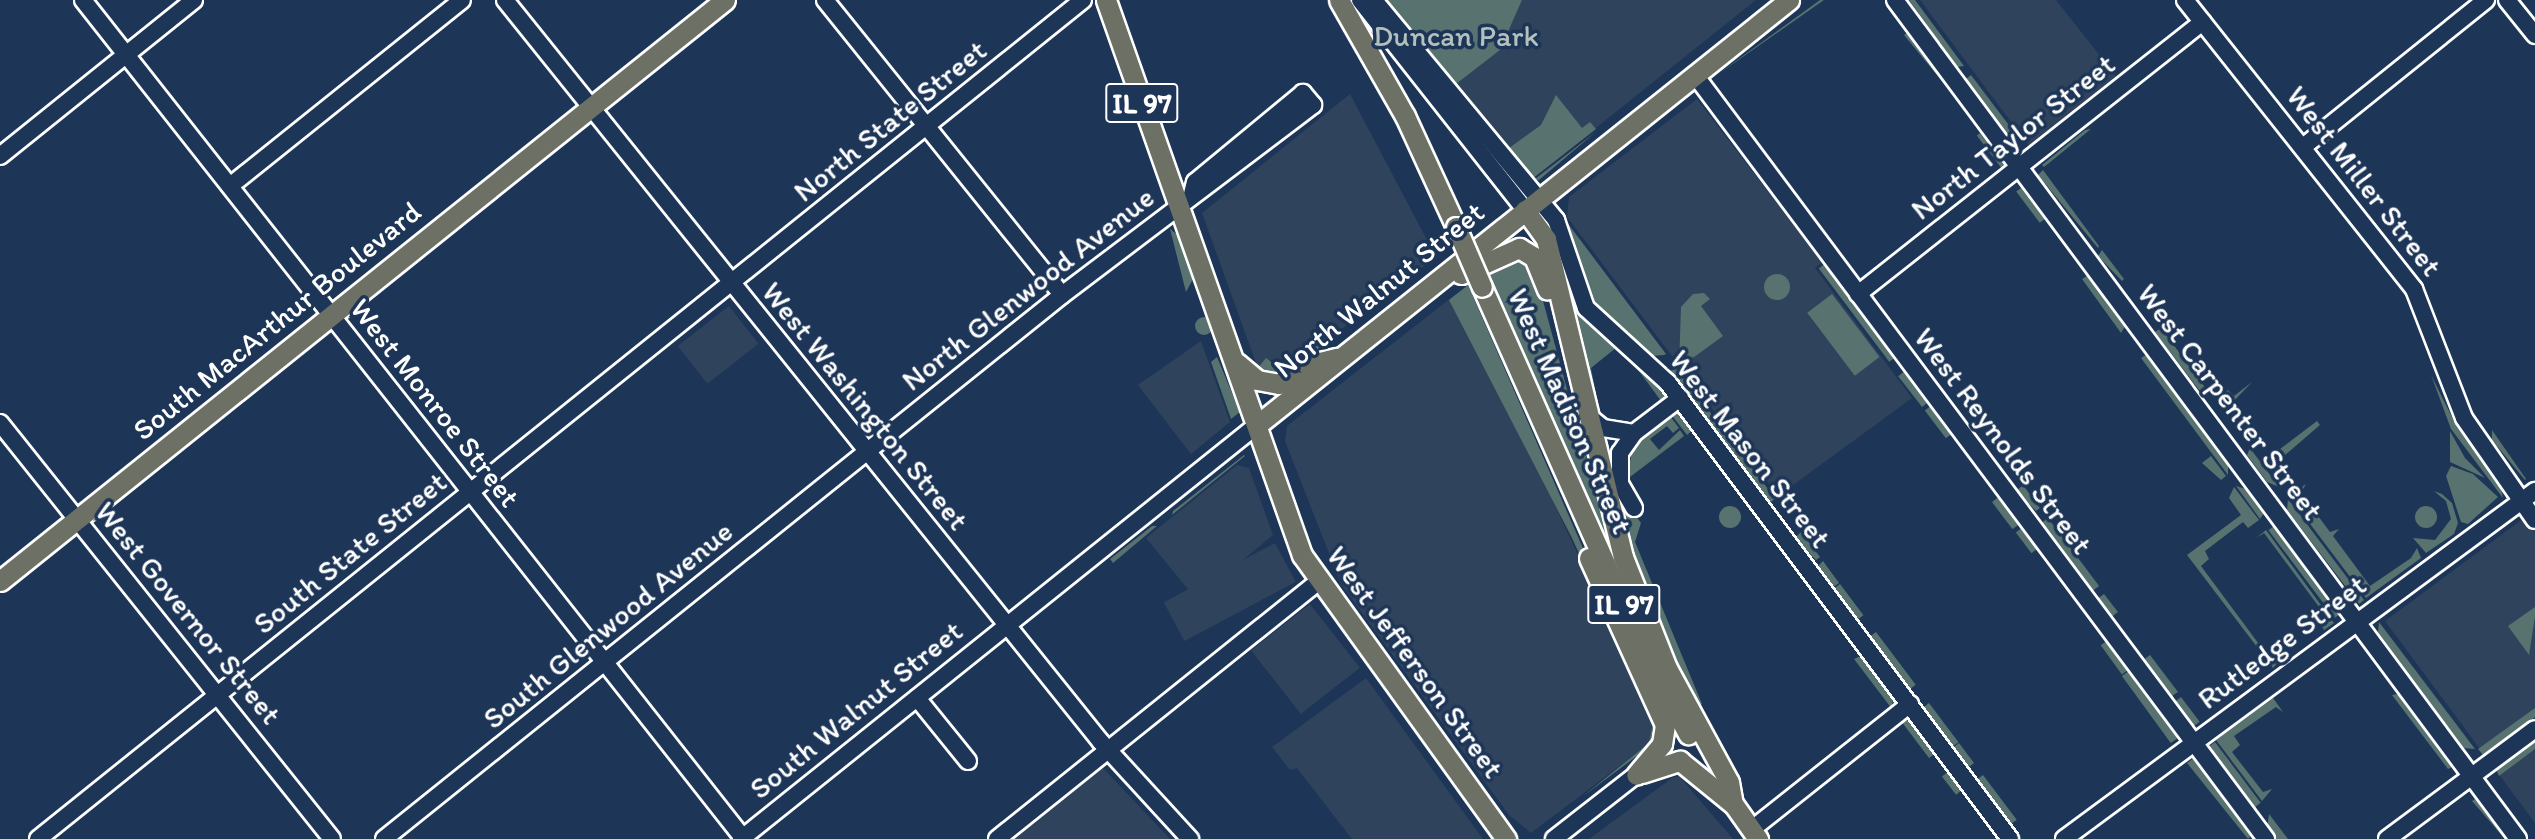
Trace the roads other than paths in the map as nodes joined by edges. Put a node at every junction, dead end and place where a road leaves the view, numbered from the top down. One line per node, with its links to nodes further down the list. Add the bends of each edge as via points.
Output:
1 (83, 0): 19 (street, West Monroe Street)
2 (194, 0): 19 (street)
3 (462, 0): 26 (street)
4 (505, 0): 21 (street, West Washington Street)
5 (725, 0): 21 (main road, South MacArthur Boulevard)
6 (825, 0): 22 (street)
7 (1083, 0): 22 (street, North State Street)
8 (1106, 0): 27 (main road, West Jefferson Street / IL 97)
9 (1339, 0): 37 (main road, West Madison Street / IL 97, bridge, via 1400,105)
10 (1360, 0): 28 (street, West Mason Street)
11 (1374, 0): 28 (street, West Mason Street)
12 (1789, 0): 20 (main road, North Walnut Street)
13 (1895, 0): 25 (street, West Carpenter Street)
14 (2185, 0): 17 (street, West Miller Street)
15 (2486, 0): 23 (street)
16 (2507, 0): 18 (street)
17 (2203, 22): 23 (street, West Miller Street); 25 (street, North Taylor Street)
18 (2535, 35)
19 (125, 56): 24 (street); 26 (street, West Monroe Street)
20 (1695, 75): 28 (main road, North Walnut Street); 31 (street, West Reynolds Street)
21 (591, 108): 30 (street, West Washington Street); 33 (main road, South MacArthur Boulevard)
22 (927, 127): 30 (street, North State Street); 32 (street)
23 (2303, 147): 45 (street, West Miller Street, via 2414,289 2465,418)
24 (0, 156)
25 (2021, 169): 31 (street, North Taylor Street); 51 (street, West Carpenter Street)
26 (230, 186): 33 (street, West Monroe Street)
27 (1185, 200): 27 (street, North Glenwood Avenue, via 1200,195 1313,105 1303,93 1195,182); 32 (street, North Glenwood Avenue); 36 (main road, West Jefferson Street / IL 97)
28 (1530, 206): 29 (main road, North Walnut Street); 34 (main road, via 1542,227); 38 (street, West Mason Street, via 1556,220 1586,308 1637,351)
29 (1437, 281): 34 (main road, via 1508,248 1525,250 1538,263); 35 (main road, North Walnut Street)
30 (730, 284): 43 (street, West Washington Street); 44 (street, South State Street)
31 (1858, 294): 58 (street, West Reynolds Street)
32 (1062, 295): 43 (street, North Glenwood Avenue)
33 (331, 317): 44 (street, West Monroe Street); 47 (main road, South MacArthur Boulevard)
34 (1568, 351): 39 (main road)
35 (1342, 357): 36 (main road, via 1304,366 1279,384 1257,380); 41 (main road, North Walnut Street)
36 (1234, 360): 41 (main road, West Jefferson Street / IL 97)
37 (1530, 396): 61 (main road, via 1612,614 1663,720 1662,744); 63 (main road, West Madison Street / IL 97, via 1667,699)
38 (1680, 398): 42 (street); 56 (street, West Mason Street)
39 (1585, 413): 42 (street, via 1603,428); 63 (main road, via 1637,596 1667,668 1729,782)
40 (0, 423): 47 (street, West Governor Street)
41 (1257, 425): 50 (main road, West Jefferson Street / IL 97, via 1297,543); 52 (street, North Walnut Street)
42 (1634, 433): 46 (street, via 1620,453 1618,475)
43 (866, 453): 52 (street, West Washington Street); 53 (street, South Glenwood Avenue)
44 (470, 492): 53 (street, West Monroe Street); 54 (street, South State Street)
45 (2529, 496): 48 (street, West Miller Street); 51 (street, Rutledge Street)
46 (1634, 508)
47 (78, 520): 49 (main road, South MacArthur Boulevard); 54 (street, West Governor Street)
48 (2535, 520)
49 (0, 581)
50 (1318, 582): 59 (street); 71 (main road, West Jefferson Street / IL 97)
51 (2358, 621): 58 (street, Rutledge Street); 62 (street, West Carpenter Street)
52 (1006, 625): 55 (street, South Walnut Street); 59 (street, West Washington Street)
53 (606, 663): 65 (street, West Monroe Street); 68 (street, South Glenwood Avenue)
54 (217, 695): 66 (street, South State Street); 67 (street, West Governor Street)
55 (917, 698): 60 (street); 65 (street, South Walnut Street)
56 (1910, 704): 64 (street); 73 (street, West Mason Street)
57 (2535, 729): 62 (street)
58 (2193, 742): 74 (street, Rutledge Street); 75 (street, West Reynolds Street)
59 (1108, 750): 69 (street); 70 (street, West Washington Street)
60 (968, 761)
61 (1636, 775): 63 (main road, via 1680,761); 72 (street)
62 (2472, 776): 76 (street); 77 (street, West Carpenter Street)
63 (1733, 804): 64 (main road, West Madison Street / IL 97)
64 (1754, 834)
65 (743, 838)
66 (38, 839)
67 (332, 839)
68 (384, 839)
69 (997, 839)
70 (1190, 839)
71 (1506, 839)
72 (1554, 839)
73 (2010, 839)
74 (2064, 839)
75 (2266, 839)
76 (2388, 839)
77 (2518, 839)

